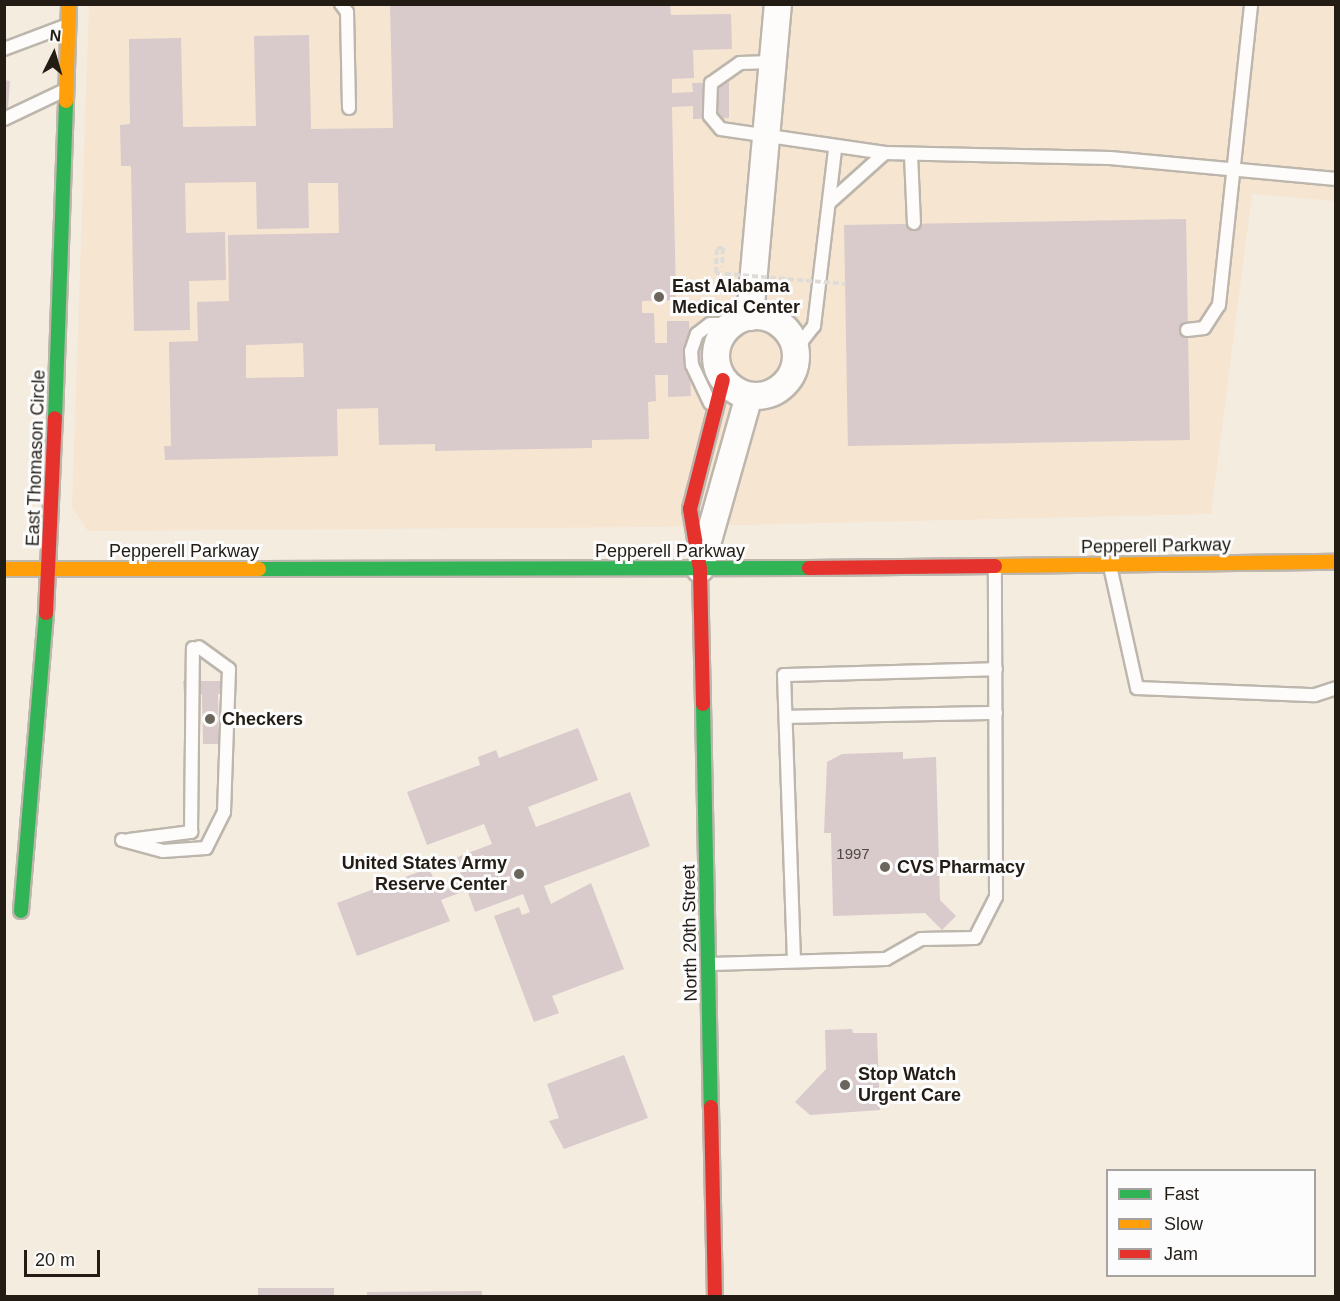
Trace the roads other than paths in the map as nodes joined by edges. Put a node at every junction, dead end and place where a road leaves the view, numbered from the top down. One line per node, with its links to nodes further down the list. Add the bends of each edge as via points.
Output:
1 (69, 4): 5 (street, East Thomason Circle)
2 (342, 4): 9 (lane, via 347,12)
3 (778, 4): 7 (street)
4 (1251, 4): 15 (lane)
5 (68, 24): 6 (lane); 8 (street, East Thomason Circle)
6 (4, 49)
7 (772, 62): 11 (street); 11 (lane, via 740,63 721,71 709,98 710,116 721,129)
8 (66, 89): 10 (lane); 29 (street, East Thomason Circle)
9 (349, 108)
10 (4, 119)
11 (766, 137): 12 (lane); 19 (street)
12 (835, 149): 13 (lane); 17 (lane)
13 (885, 153): 14 (lane); 17 (lane)
14 (911, 155): 15 (lane, via 1110,158); 18 (lane)
15 (1232, 169): 16 (lane); 20 (lane, via 1219,306 1204,328)
16 (1335, 179)
17 (829, 203): 21 (lane, via 814,326)
18 (914, 223)
19 (741, 320): 21 (street, via 779,324); 22 (street, via 715,356); 24 (lane, via 710,324 697,334 691,351 692,365)
20 (1187, 330)
21 (795, 350): 23 (street, via 796,362 784,385)
22 (723, 380): 23 (street); 24 (street, North 20th Street)
23 (749, 396): 30 (street)
24 (712, 407): 30 (street, North 20th Street, via 690,509)
25 (1335, 562): 26 (street, Pepperell Parkway)
26 (1110, 565): 27 (street, Pepperell Parkway); 33 (lane, via 1137,688 1316,695)
27 (995, 566): 30 (street, Pepperell Parkway); 32 (lane)
28 (4, 569): 29 (street, Pepperell Parkway)
29 (50, 569): 30 (street, Pepperell Parkway); 36 (street, East Thomason Circle)
30 (700, 569): 39 (street, North 20th Street)
31 (196, 647): 31 (lane, via 190,832 122,840 163,851 206,848 224,812 229,669)
32 (996, 669): 34 (lane); 35 (lane, via 784,675)
33 (1335, 688)
34 (996, 713): 35 (lane); 38 (lane, via 996,897 975,938 921,939 886,959)
35 (786, 717): 38 (lane)
36 (21, 911): 37 (lane)
37 (4, 912)
38 (794, 961): 39 (lane)
39 (709, 964): 40 (street, North 20th Street)
40 (715, 1296)

